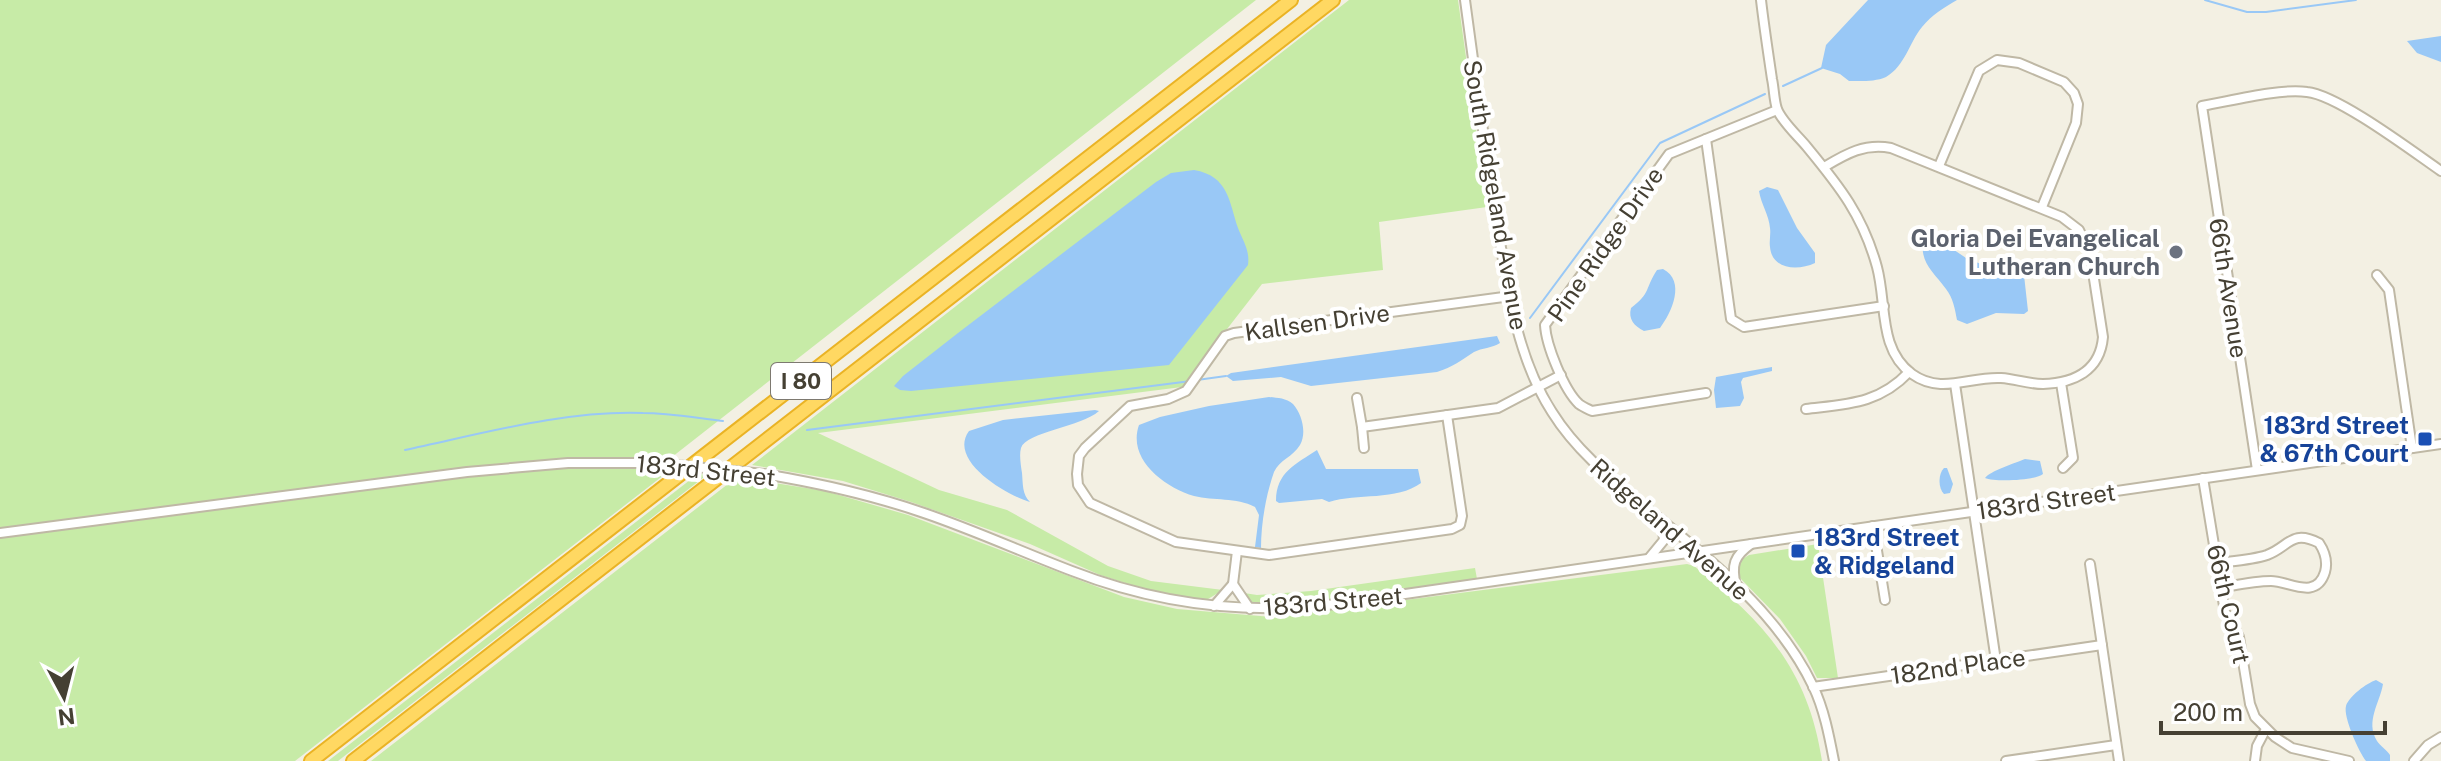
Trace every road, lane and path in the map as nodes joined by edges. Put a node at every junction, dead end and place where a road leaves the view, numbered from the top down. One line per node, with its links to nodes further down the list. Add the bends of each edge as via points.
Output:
1 (1291, 0): 52 (highway, I 80)
2 (1333, 0): 53 (highway, I 80)
3 (1465, 0): 12 (street, South Ridgeland Avenue)
4 (1761, 0): 5 (street)
5 (1777, 110): 6 (street, Pine Ridge Drive); 8 (street)
6 (1706, 139): 13 (street, via 1731,319 1744,327); 15 (street, Pine Ridge Drive, via 1669,154 1545,325 1546,342)
7 (1939, 166): 8 (street, via 1880,146 1855,149); 10 (street); 10 (street, via 1979,71 1997,60 2019,63 2064,82 2078,104 2076,123)
8 (1824, 167): 13 (street, via 1867,233)
9 (2441, 171): 28 (street, 66th Avenue, via 2339,104 2309,92 2202,106)
10 (2042, 207): 16 (street, via 2071,223 2086,242 2102,331 2101,350 2090,368)
11 (2377, 275): 26 (street, via 2389,290)
12 (1511, 296): 18 (street, South Ridgeland Avenue); 36 (street, Kallsen Drive, via 1225,336 1179,396 1130,406 1079,456 1078,485 1090,503 1176,542)
13 (1884, 306): 14 (street, via 1891,349)
14 (1909, 372): 17 (street, via 1933,383); 21 (street, via 1869,400)
15 (1561, 375): 18 (street); 19 (street, via 1579,404 1592,411)
16 (2061, 383): 17 (street, via 1999,378); 27 (street, via 2073,458)
17 (1955, 384): 30 (street)
18 (1537, 387): 22 (street, via 1498,408); 31 (street, Ridgeland Avenue, via 1574,443)
19 (1706, 393)
20 (1357, 398): 23 (street)
21 (1806, 409)
22 (1447, 415): 23 (street); 36 (street, via 1460,525 1269,555)
23 (1362, 427): 25 (street)
24 (2441, 444): 26 (street, 183rd Street)
25 (1364, 448)
26 (2412, 448): 28 (street, 183rd Street)
27 (2063, 468)
28 (2257, 470): 29 (street, 183rd Street)
29 (2203, 478): 30 (street, 183rd Street); 38 (street, 66th Court)
30 (1973, 511): 32 (street, 183rd Street); 47 (street)
31 (1661, 520): 35 (street, Ridgeland Avenue); 37 (street, via 1664,540)
32 (1873, 526): 34 (street, 183rd Street); 43 (street)
33 (0, 533): 44 (street, 183rd Street, bridge, via 467,472 568,463 655,463 834,487 982,534 1098,580)
34 (1752, 543): 35 (street, 183rd Street); 41 (street, via 1735,559)
35 (1699, 550): 37 (street, 183rd Street); 41 (street, Ridgeland Avenue)
36 (1237, 551): 40 (street)
37 (1649, 558): 45 (street, 183rd Street, via 1336,604)
38 (2217, 563): 42 (street, 66th Court); 42 (street, via 2266,555 2302,537 2319,543 2326,560 2323,577 2309,588 2273,581)
39 (2090, 564): 46 (street)
40 (1233, 584): 44 (street); 45 (street)
41 (1737, 586): 48 (street, Ridgeland Avenue, via 1788,641)
42 (2220, 588): 49 (street, 66th Court, via 2225,612 2239,637 2250,704)
43 (1885, 600)
44 (1214, 606): 45 (street, 183rd Street)
45 (1250, 609)
46 (2102, 645): 47 (street, 182nd Place); 51 (street)
47 (1996, 661): 48 (street, 182nd Place)
48 (1813, 687): 54 (street, Ridgeland Avenue)
49 (2266, 729): 57 (street); 58 (street, via 2292,748)
50 (2441, 737): 59 (street)
51 (2116, 745): 55 (street); 56 (street)
52 (311, 761)
53 (353, 761)
54 (1834, 761)
55 (2006, 761)
56 (2119, 761)
57 (2255, 761)
58 (2349, 761)
59 (2414, 761)

